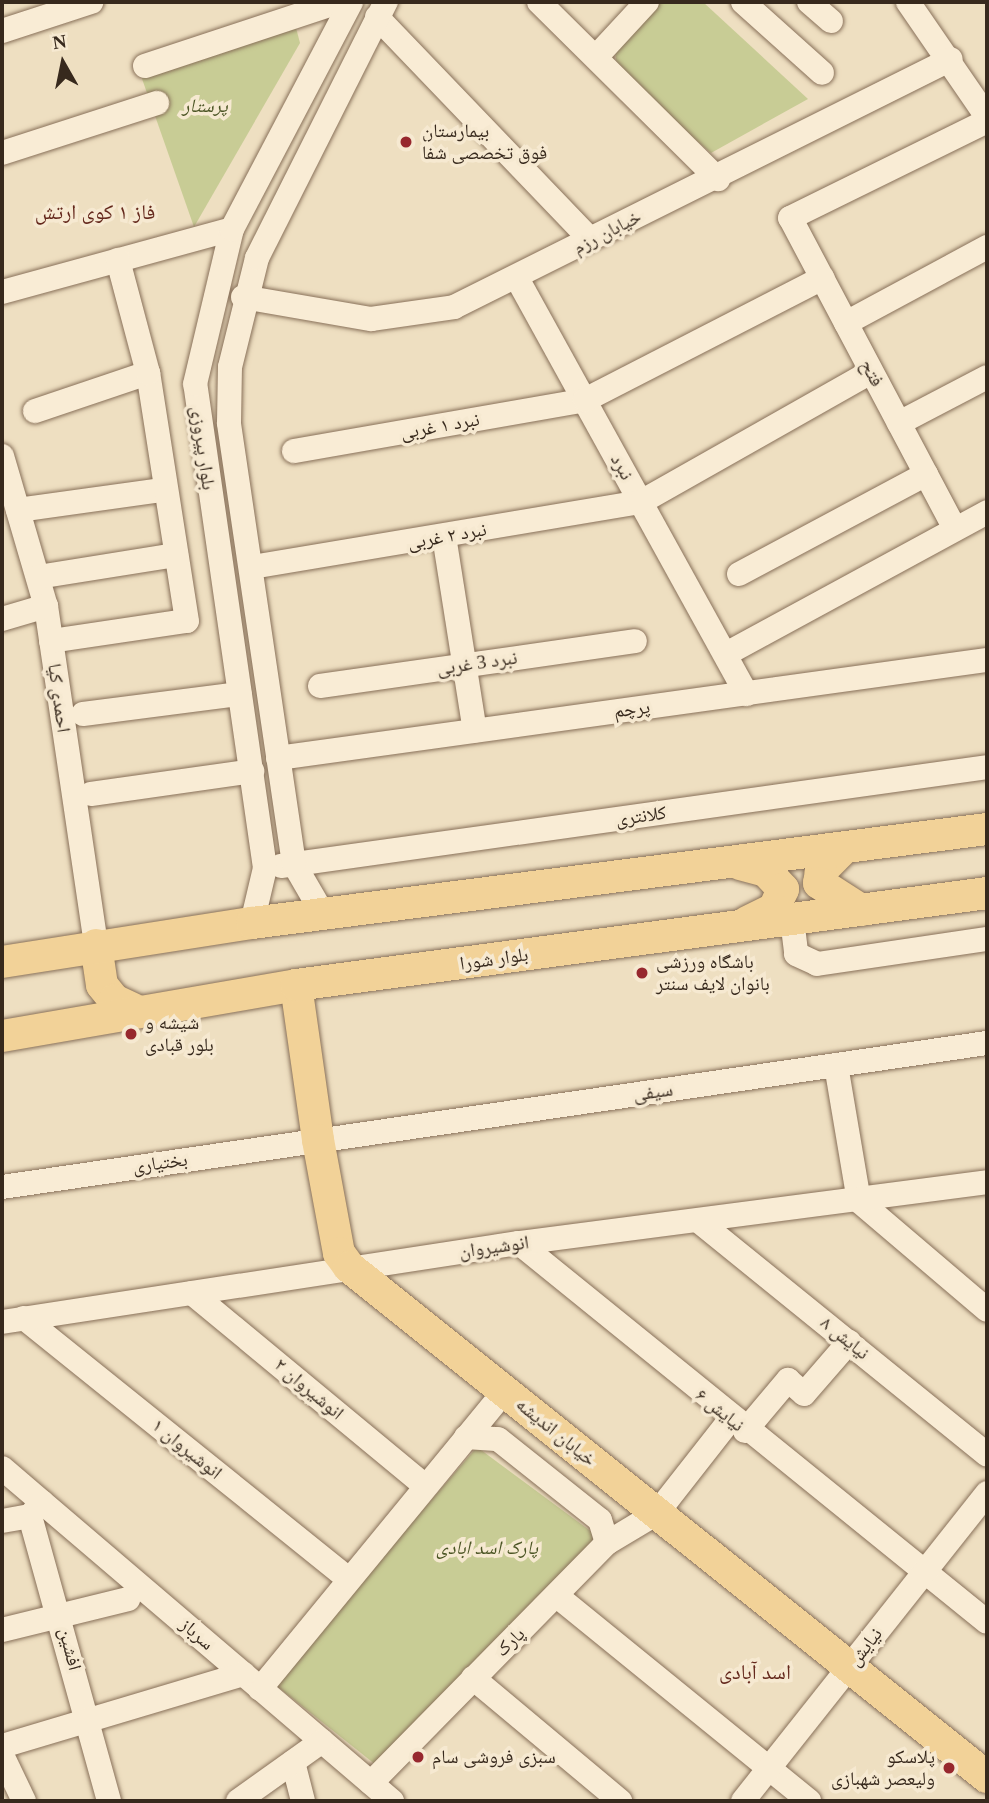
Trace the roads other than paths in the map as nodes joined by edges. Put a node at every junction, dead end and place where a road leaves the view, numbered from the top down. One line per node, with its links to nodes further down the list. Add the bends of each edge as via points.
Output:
1 (92, 2): 10 (street)
2 (540, 2): 11 (street)
3 (647, 2): 11 (street)
4 (743, 2): 14 (street)
5 (809, 2): 9 (street)
6 (908, 2): 12 (street)
7 (338, 8): 13 (street); 19 (street, بلوار پیروزی)
8 (382, 9): 20 (street); 26 (street, بلوار پیروزی, via 282,202)
9 (831, 21)
10 (2, 31)
11 (596, 57): 18 (street)
12 (951, 59): 16 (street); 18 (street, خیابان رزم)
13 (145, 66)
14 (822, 73)
15 (157, 103): 17 (street)
16 (987, 119): 23 (street, فتح, via 790,218)
17 (2, 153)
18 (718, 179): 20 (street, خیابان رزم)
19 (232, 229): 22 (street); 55 (street, بلوار پیروزی, via 195,384)
20 (590, 239): 24 (street, خیابان رزم)
21 (987, 247): 27 (street)
22 (118, 260): 25 (street); 29 (street)
23 (822, 278): 27 (street, فتح); 31 (street, نبرد ۱ غربی)
24 (517, 280): 26 (street, خیابان رزم, via 454,307 383,318); 31 (street, نبرد)
25 (2, 292)
26 (243, 297): 44 (street, بلوار پیروزی, via 230,367 229,423)
27 (846, 323): 28 (street, فتح)
28 (872, 372): 33 (street, فتح); 38 (street, نبرد ۲ غربی)
29 (148, 373): 32 (street); 37 (street)
30 (987, 377): 33 (street)
31 (585, 400): 34 (street, نبرد ۱ غربی); 38 (street, نبرد)
32 (35, 411)
33 (899, 424): 36 (street, فتح)
34 (294, 451)
35 (4, 472): 39 (street, احمدی کیا)
36 (926, 474): 41 (street, فتح); 45 (street)
37 (163, 490): 39 (street); 43 (street)
38 (641, 502): 42 (street, نبرد ۲ غربی); 51 (street, نبرد)
39 (18, 510): 46 (street, احمدی کیا)
40 (987, 512): 41 (street)
41 (955, 529): 51 (street)
42 (444, 536): 44 (street, نبرد ۲ غربی); 53 (street)
43 (176, 555): 46 (street); 49 (street, via 187,621)
44 (252, 567): 59 (street, بلوار پیروزی)
45 (739, 574)
46 (38, 577): 47 (street, احمدی کیا)
47 (46, 606): 48 (street); 49 (street, احمدی کیا)
48 (2, 619)
49 (51, 641): 75 (street, احمدی کیا)
50 (635, 641): 53 (street, نبرد 3 غربی)
51 (726, 654): 56 (street, نبرد)
52 (987, 660): 56 (street, پرچم)
53 (464, 665): 54 (street, نبرد 3 غربی); 58 (street)
54 (320, 686)
55 (240, 694): 57 (street); 61 (street, بلوار پیروزی)
56 (747, 694): 58 (street, پرچم)
57 (83, 715)
58 (475, 731): 59 (street, پرچم)
59 (278, 758): 66 (street, بلوار پیروزی)
60 (987, 766): 66 (street, کلانتری)
61 (252, 771): 62 (street); 67 (street, بلوار پیروزی)
62 (91, 794)
63 (987, 829): 64 (main road)
64 (844, 849): 65 (main road); 69 (main road, via 821,871 819,883)
65 (735, 863): 70 (main road); 73 (main road, via 766,871 783,889 774,909)
66 (295, 864): 67 (street, کلانتری); 70 (street, بلوار پیروزی)
67 (265, 868): 72 (street, بلوار پیروزی)
68 (987, 893): 69 (main road, بلوار شورا)
69 (860, 910): 71 (main road, بلوار شورا)
70 (323, 914): 72 (main road)
71 (792, 919): 73 (main road, بلوار شورا); 74 (street, via 796,954 817,964)
72 (252, 923): 75 (main road)
73 (736, 927): 77 (main road, بلوار شورا)
74 (987, 939)
75 (96, 945): 76 (main road); 78 (main road, via 102,985 114,1000)
76 (7, 956)
77 (296, 985): 78 (main road, بلوار شورا); 82 (main road, خیابان اندیشه)
78 (134, 1009): 79 (main road, بلوار شورا)
79 (2, 1036)
80 (987, 1043): 81 (street, سیفی)
81 (836, 1065): 82 (street, سیفی); 85 (street)
82 (318, 1140): 84 (street, بختیاری); 88 (main road, خیابان اندیشه, via 339,1252)
83 (987, 1182): 85 (street, انوشیروان)
84 (2, 1187)
85 (859, 1201): 86 (street, انوشیروان); 90 (street)
86 (701, 1223): 87 (street, انوشیروان); 92 (street, نیایش ۸)
87 (519, 1243): 88 (street, انوشیروان); 94 (street, نیایش ۶)
88 (349, 1267): 89 (street, انوشیروان); 93 (main road, خیابان اندیشه)
89 (192, 1293): 91 (street, انوشیروان); 98 (street, انوشیروان ۲)
90 (987, 1310)
91 (13, 1320): 105 (street, انوشیروان ۱)
92 (849, 1342): 94 (street, via 804,1394 788,1380); 96 (street, نیایش ۸)
93 (505, 1391): 95 (street); 101 (main road, خیابان اندیشه)
94 (738, 1425): 101 (street); 104 (street, نیایش ۶)
95 (466, 1437): 98 (street); 103 (street, via 498,1438 600,1520)
96 (987, 1455)
97 (2, 1468): 100 (street, سرباز)
98 (425, 1486): 105 (street)
99 (987, 1493): 104 (street, نیایش)
100 (36, 1509): 102 (street); 108 (street, افشین); 113 (street, سرباز)
101 (657, 1513): 103 (street, پارک); 111 (main road, خیابان اندیشه)
102 (2, 1521)
103 (607, 1543): 106 (street, پارک)
104 (923, 1574): 109 (street, نیایش ۶); 111 (street, نیایش)
105 (349, 1579): 113 (street)
106 (557, 1596): 112 (street, پارک); 119 (street)
107 (128, 1599): 108 (street)
108 (61, 1616): 110 (street); 114 (street, افشین)
109 (987, 1622)
110 (2, 1630)
111 (851, 1664): 119 (street, نیایش); 120 (main road, خیابان اندیشه)
112 (473, 1678): 121 (street, پارک); 127 (street)
113 (252, 1681): 114 (street); 115 (street, سرباز)
114 (88, 1721): 116 (street); 123 (street, افشین)
115 (322, 1741): 118 (street); 121 (street, سرباز)
116 (2, 1746)
117 (2, 1755): 122 (street)
118 (293, 1762): 124 (street); 125 (street)
119 (769, 1768): 128 (street, نیایش); 129 (street)
120 (987, 1777)
121 (371, 1783): 126 (street, سرباز)
122 (24, 1801)
123 (109, 1801)
124 (238, 1801)
125 (303, 1801)
126 (392, 1801)
127 (620, 1801)
128 (743, 1801)
129 (809, 1801)

